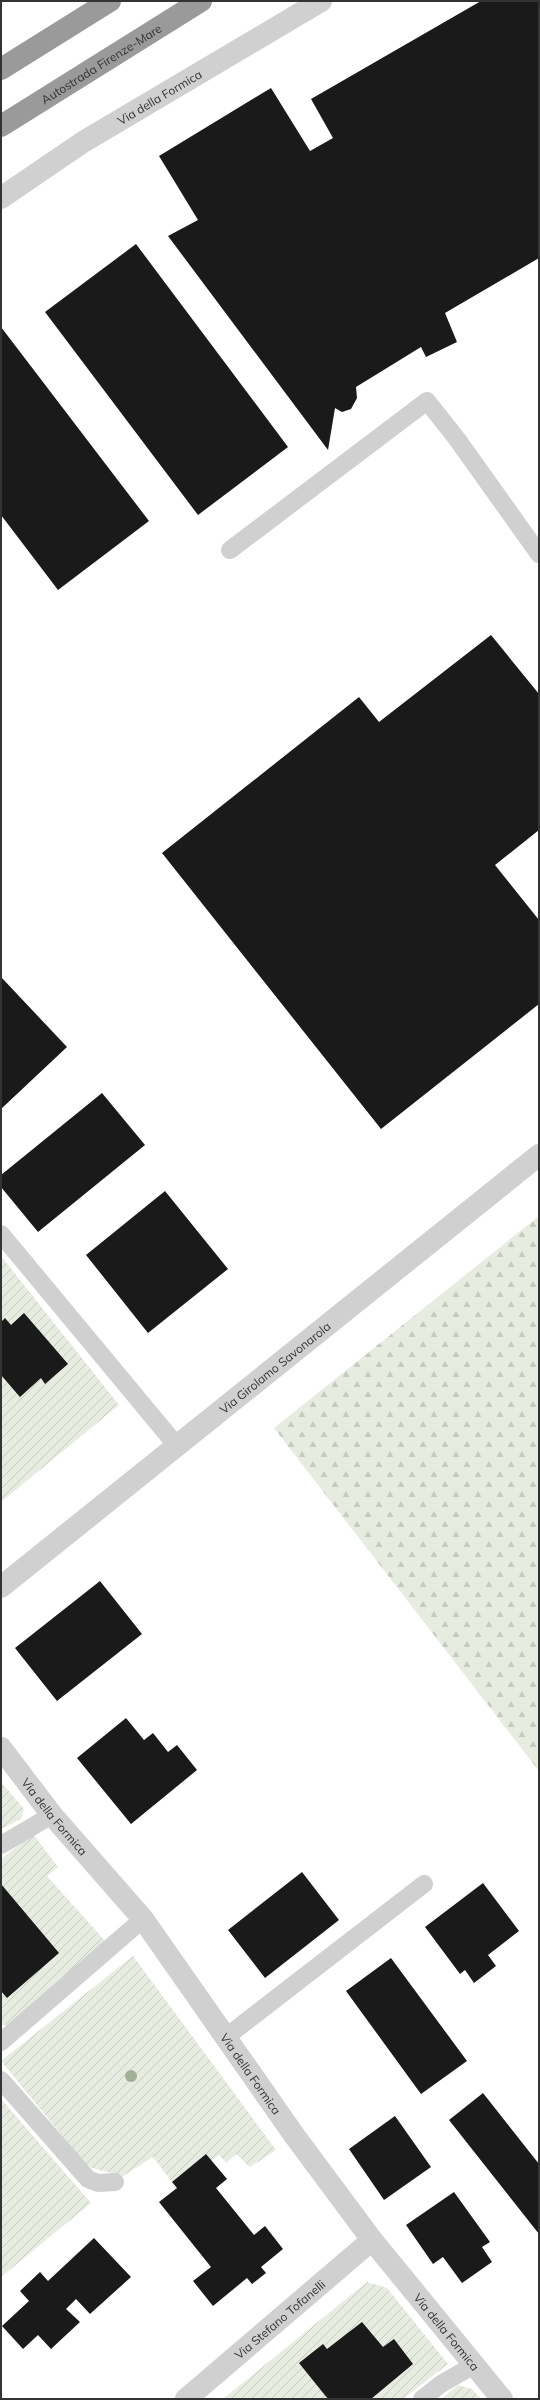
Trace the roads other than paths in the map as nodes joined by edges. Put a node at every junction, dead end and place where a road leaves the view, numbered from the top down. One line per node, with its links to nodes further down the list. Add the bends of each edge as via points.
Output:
1 (110, 1): 4 (highway)
2 (201, 1): 5 (highway, Autostrada Firenze-Mare)
3 (321, 1): 6 (street, Via della Formica, via 83,142)
4 (1, 69)
5 (1, 126)
6 (1, 198)
7 (230, 550): 8 (lane, via 427,400)
8 (539, 554)
9 (539, 1155): 11 (street, Via Girolamo Savonarola)
10 (1, 1234): 11 (lane)
11 (177, 1446): 12 (street, Via Girolamo Savonarola)
12 (33, 1561): 13 (street, Via Girolamo Savonarola); 14 (street)
13 (4, 1583)
14 (1, 1602)
15 (1, 1748): 16 (street, Via della Formica)
16 (52, 1815): 17 (lane); 19 (street, Via della Formica)
17 (1, 1845)
18 (424, 1884): 20 (lane)
19 (143, 1919): 20 (street, Via della Formica); 21 (lane)
20 (226, 2037): 24 (street, Via della Formica)
21 (1, 2042)
22 (1, 2080): 23 (lane, via 88,2179 98,2183)
23 (115, 2182)
24 (372, 2240): 25 (street, Via della Formica); 26 (street, Via Stefano Tofanelli)
25 (474, 2365): 27 (lane, via 441,2384); 28 (street, Via della Formica)
26 (186, 2399)
27 (422, 2399)
28 (502, 2399)

